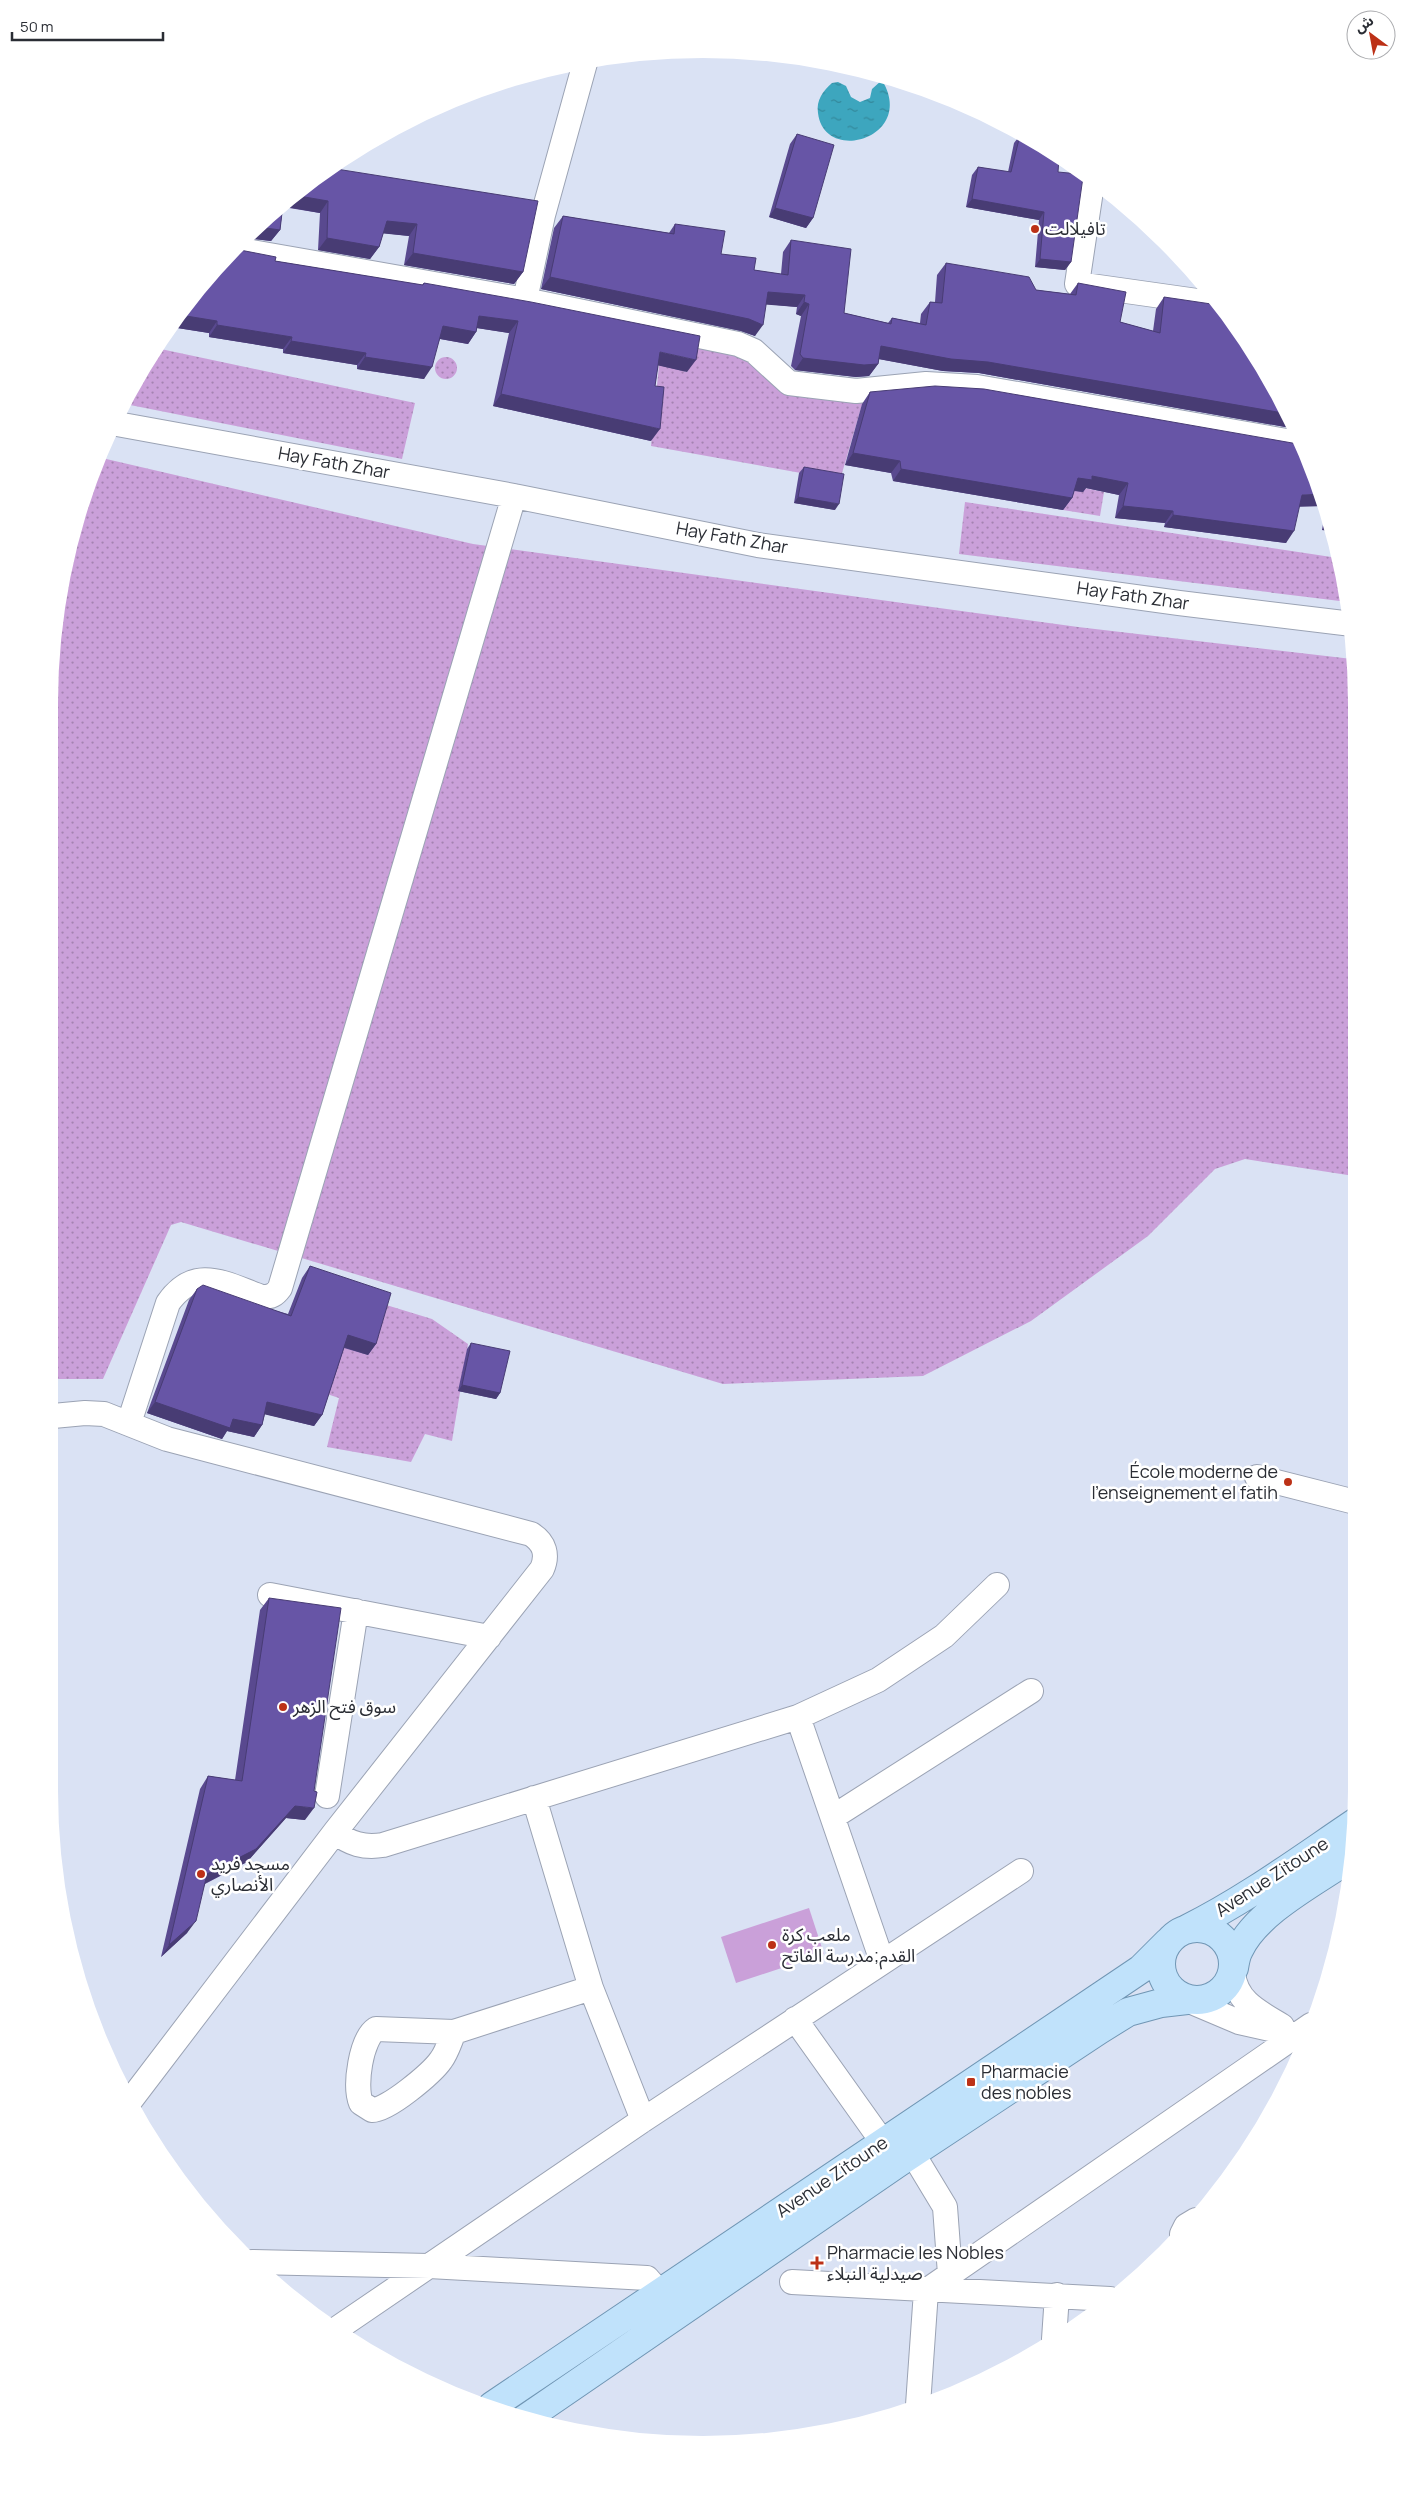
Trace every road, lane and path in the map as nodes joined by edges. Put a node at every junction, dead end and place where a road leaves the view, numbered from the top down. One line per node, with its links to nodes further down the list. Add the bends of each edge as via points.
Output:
1 (583, 69): 4 (street, via 543,215)
2 (1091, 188): 5 (street, via 1077,284)
3 (244, 251): 4 (street)
4 (525, 300): 7 (street, via 738,344 754,351 789,383 856,391 926,384 978,387)
5 (1209, 303)
6 (121, 425): 8 (street, Hay Fath Zhar)
7 (1293, 443)
8 (514, 496): 9 (street, Hay Fath Zhar, via 758,545); 11 (street, via 280,1288 270,1297 262,1297 206,1279 190,1282 177,1290 168,1303)
9 (1343, 623)
10 (58, 1416): 11 (street, via 104,1414)
11 (129, 1423): 17 (street, via 167,1438 531,1534 541,1543 546,1555 542,1570)
12 (1257, 1477): 13 (street)
13 (1348, 1500)
14 (997, 1586): 19 (street, via 944,1636 878,1680)
15 (270, 1594): 16 (street)
16 (356, 1611): 17 (street); 20 (street)
17 (488, 1637): 24 (street)
18 (1031, 1690): 22 (street)
19 (798, 1716): 21 (street); 22 (street)
20 (327, 1796)
21 (534, 1798): 24 (street, via 373,1846 353,1844); 30 (street)
22 (833, 1817): 28 (street)
23 (1347, 1828): 27 (main road, Avenue Zitoune, via 1219,1913)
24 (335, 1832): 37 (street)
25 (1344, 1862): 29 (main road, Avenue Zitoune, via 1276,1908 1251,1931 1239,1950)
26 (1021, 1871): 28 (street)
27 (1177, 1935): 29 (main road, via 1199,1927 1221,1936 1233,1956); 31 (main road, via 1161,1958 1162,1976 1176,1994); 39 (main road, Avenue Zitoune, via 1142,1969)
28 (882, 1961): 32 (street)
29 (1233, 1971): 31 (main road, via 1220,1992 1199,2001); 33 (street, via 1240,1997 1250,2006)
30 (591, 1988): 34 (street); 38 (street)
31 (1187, 2000): 35 (street, via 1239,2022); 39 (main road, Avenue Zitoune, via 1128,2012)
32 (795, 2019): 38 (street); 39 (street)
33 (1301, 2031)
34 (454, 2032)
35 (1301, 2032)
36 (1300, 2035): 42 (street)
37 (135, 2095)
38 (643, 2120): 41 (street)
39 (898, 2153): 42 (street, via 945,2207); 45 (main road, Avenue Zitoune); 52 (main road, Avenue Zitoune)
40 (264, 2262): 41 (street)
41 (429, 2266): 45 (street, via 647,2278); 48 (street)
42 (950, 2274): 44 (street)
43 (792, 2282): 44 (street)
44 (926, 2290): 46 (street); 50 (street)
45 (661, 2294): 51 (main road, Avenue Zitoune)
46 (1057, 2295): 47 (street); 49 (street)
47 (1101, 2298)
48 (342, 2325)
49 (1055, 2332)
50 (918, 2398)
51 (498, 2402)
52 (533, 2413)

